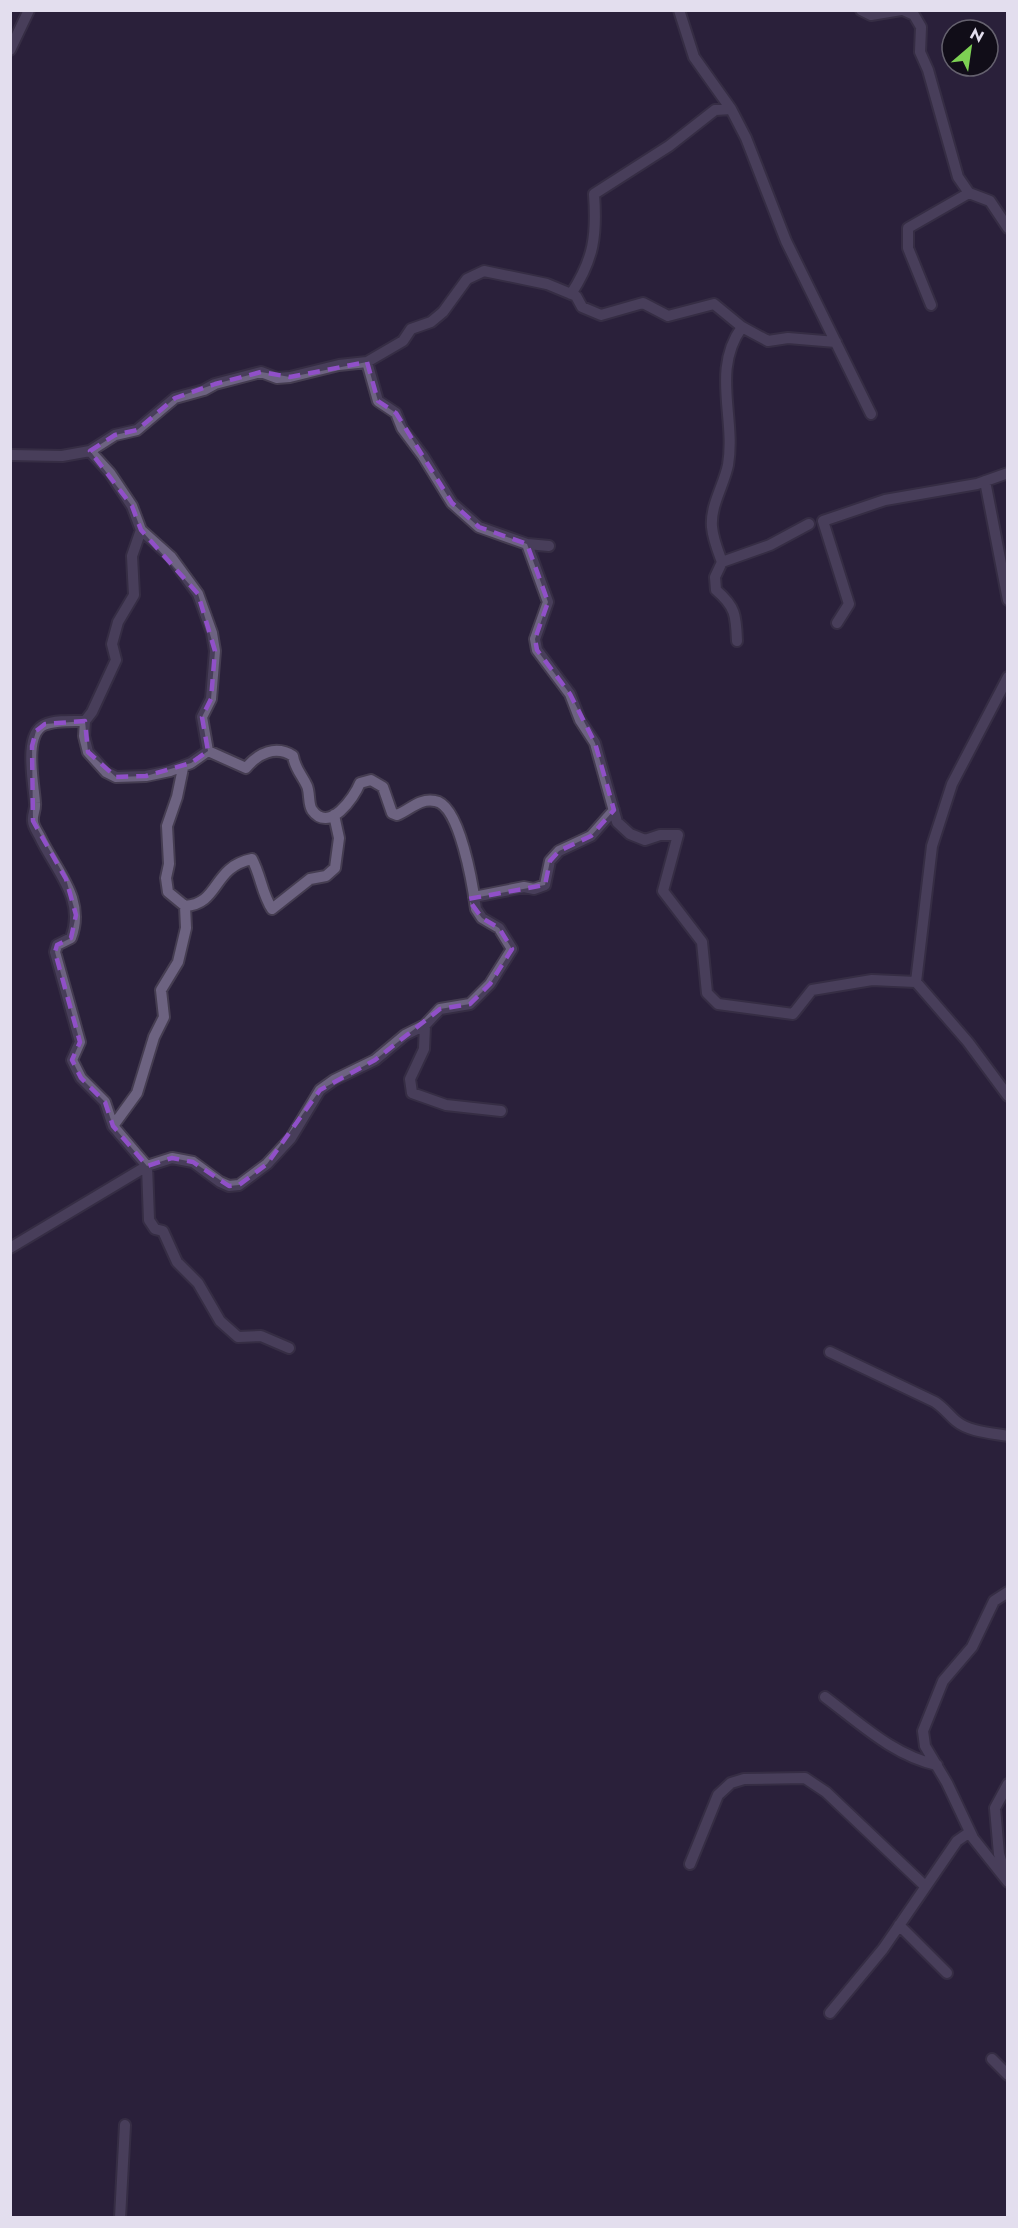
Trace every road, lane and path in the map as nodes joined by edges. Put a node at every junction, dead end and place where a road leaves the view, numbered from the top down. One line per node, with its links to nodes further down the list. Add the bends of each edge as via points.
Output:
1 (29, 10): 5 (street)
2 (679, 10): 6 (street, via 694,57)
3 (861, 10): 4 (street, via 871,15)
4 (902, 10): 7 (street, via 914,15 921,27 920,52 953,164)
5 (10, 50)
6 (731, 110): 9 (street, via 715,110 669,146 594,194 597,230 590,261); 12 (street, via 786,241)
7 (969, 193): 8 (street, via 990,201); 10 (street, via 908,228 908,248)
8 (1008, 228)
9 (571, 294): 11 (street, via 582,307 601,315 643,303 668,316 714,304); 13 (street, via 547,284 484,271 467,279 431,322 411,329 403,341)
10 (931, 305)
11 (742, 327): 12 (street, via 768,341 788,338); 23 (street, via 732,340 724,380 729,418 728,463 712,524)
12 (836, 342): 14 (street)
13 (367, 362): 15 (street, via 290,377 276,378 261,372 215,384 175,398 137,430 115,435); 21 (street, via 378,401 396,413 402,429 452,503 479,527)
14 (871, 414)
15 (90, 451): 16 (street, via 62,456); 20 (street, via 132,506)
16 (10, 455)
17 (1008, 473): 18 (street)
18 (985, 482): 24 (street); 25 (street, via 885,500 823,521 849,604)
19 (809, 524): 23 (street, via 770,545)
20 (141, 530): 28 (street, via 132,556 134,595 118,622 112,644 116,660); 29 (street, via 188,578 212,633 214,683 202,717)
21 (527, 544): 22 (street); 31 (street, via 548,602 535,639 537,650 570,694 595,743)
22 (549, 546)
23 (722, 562): 26 (street, via 715,577 717,590 736,614)
24 (1008, 600)
25 (837, 623)
26 (737, 640)
27 (1008, 677): 35 (street, via 952,784 932,846)
28 (85, 720): 30 (street, via 88,752 105,772 116,777 147,776); 39 (street, via 45,724 36,731 32,746 36,805 33,821 66,879 76,915 71,938 57,945 56,952 80,1042 72,1060 81,1078 105,1102)
29 (208, 751): 30 (street); 32 (street, via 246,768 253,758 265,752 285,751 293,756 294,766 307,786 310,809 318,816)
30 (183, 768): 34 (street, via 166,826 166,878 168,892)
31 (614, 810): 33 (street, via 591,836 559,851 550,861 545,885); 35 (street, via 617,822 637,839 678,835 663,891 702,942 707,993 718,1004 793,1014 812,990 872,980)
32 (334, 815): 33 (street, via 353,800 360,783 371,780 383,787 392,813 397,815 424,801 436,801 450,811 457,827); 34 (street, via 338,849 335,868 326,876 310,879 272,909 252,859 229,867 204,902)
33 (474, 897): 36 (street, via 482,918 499,928 512,949 490,984 470,1004 440,1009)
34 (185, 906): 39 (street, via 186,928 178,962 161,990 164,1017 137,1093)
35 (916, 982): 37 (street)
36 (424, 1025): 38 (street, via 424,1048 410,1079 412,1093 446,1105); 40 (street, via 375,1060 320,1090 291,1137 267,1164 239,1185 220,1182 193,1162 172,1158)
37 (1008, 1096)
38 (501, 1111)
39 (113, 1126): 40 (street)
40 (147, 1166): 41 (street); 42 (street, via 149,1220 155,1229 164,1231 174,1257 198,1283 220,1321 238,1337 261,1336)
41 (10, 1248)
42 (289, 1348)
43 (830, 1352): 44 (street, via 935,1402 958,1423)
44 (1008, 1436)
45 (1008, 1592): 47 (street, via 994,1601 972,1647 943,1681 923,1731 925,1746)
46 (825, 1697): 47 (street, via 900,1752)
47 (937, 1765): 49 (street)
48 (1008, 1784): 51 (street, via 995,1808 999,1854)
49 (970, 1832): 51 (street); 52 (street, via 957,1841)
50 (690, 1864): 52 (street, via 718,1796 731,1783 744,1779 805,1778 826,1792)
51 (1008, 1880)
52 (925, 1886): 53 (street)
53 (899, 1924): 54 (street); 55 (street)
54 (947, 1973)
55 (830, 2013)
56 (992, 2059): 57 (street)
57 (1008, 2075)
58 (125, 2125): 59 (street)
59 (120, 2217)

